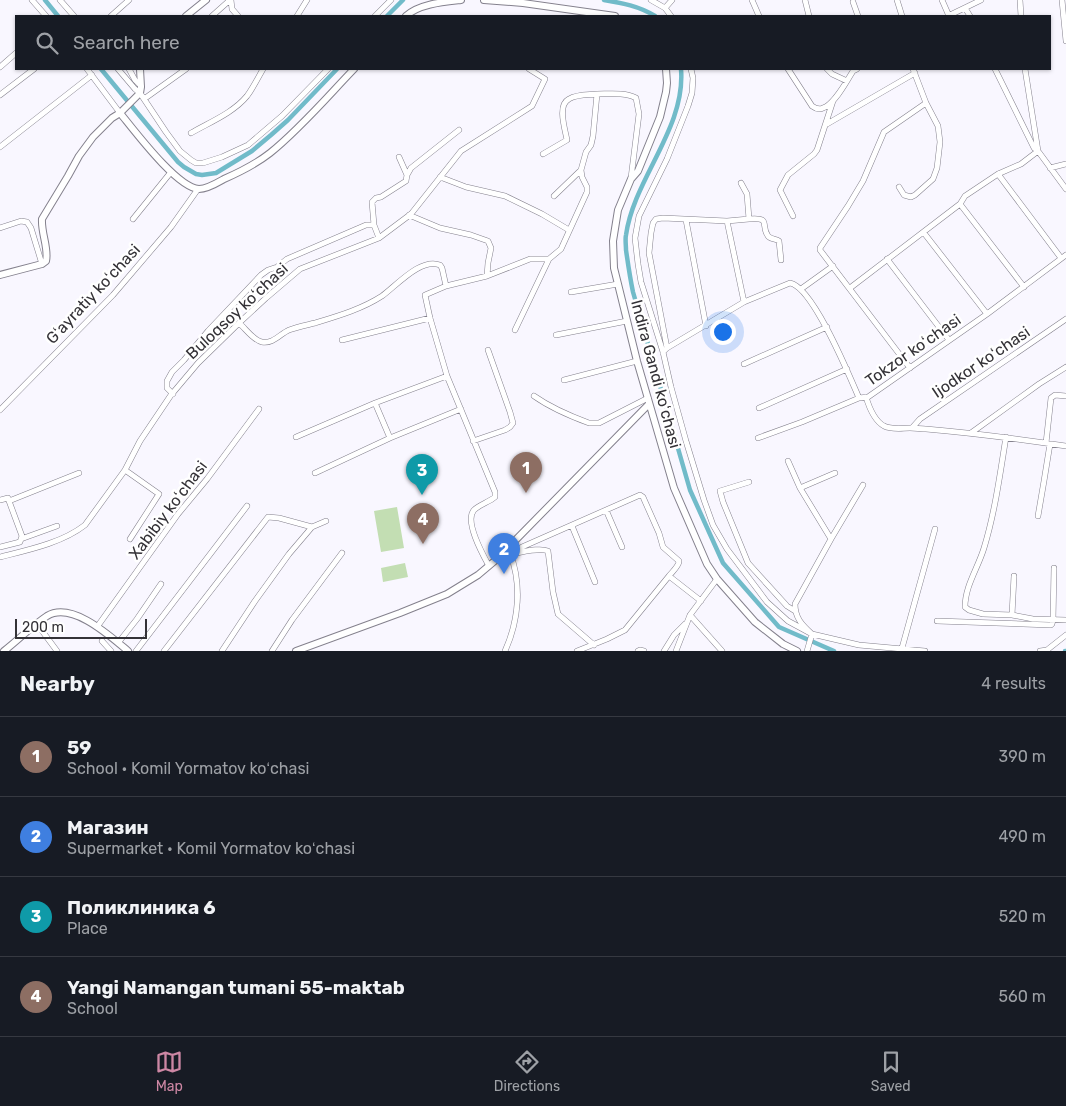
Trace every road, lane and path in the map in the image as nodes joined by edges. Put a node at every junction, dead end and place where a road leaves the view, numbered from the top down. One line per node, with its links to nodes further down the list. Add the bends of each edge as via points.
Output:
1 (32, 0): 22 (street)
2 (60, 0): 23 (street)
3 (129, 0): 24 (street)
4 (206, 0): 25 (street)
5 (230, 0): 26 (street); 27 (street)
6 (308, 0): 28 (street)
7 (391, 0): 29 (street)
8 (461, 0): 30 (street, via 421,7)
9 (484, 0): 31 (street, via 523,2)
10 (651, 0): 20 (street)
11 (672, 0): 20 (street)
12 (752, 0): 33 (street)
13 (805, 0): 34 (street)
14 (897, 0): 36 (street)
15 (942, 0): 37 (street)
16 (981, 0): 21 (street)
17 (1020, 0): 40 (street)
18 (1062, 0): 41 (street)
19 (853, 2): 35 (street)
20 (665, 8): 32 (street)
21 (966, 8): 38 (street); 39 (street)
22 (45, 15)
23 (73, 15)
24 (112, 15)
25 (187, 15)
26 (213, 15)
27 (237, 15)
28 (298, 15)
29 (376, 15)
30 (407, 15)
31 (608, 15)
32 (670, 15)
33 (759, 15)
34 (809, 15)
35 (858, 15)
36 (902, 15)
37 (949, 15)
38 (951, 15)
39 (970, 15)
40 (1021, 15)
41 (1066, 41)
42 (15, 55): 43 (street)
43 (0, 67)
44 (33, 70): 65 (street)
45 (88, 70): 62 (street)
46 (119, 70): 66 (street)
47 (130, 70): 66 (street)
48 (140, 70): 66 (street)
49 (184, 70): 66 (street)
50 (262, 70): 72 (street, via 238,105)
51 (327, 70): 66 (street, via 248,145 203,163 196,163 180,151)
52 (353, 70): 87 (street, via 269,154 246,169)
53 (531, 70): 83 (street, Buloqsoy koʻchasi, via 545,79 532,106 461,151)
54 (666, 70): 84 (street, Indira Gandi koʻchasi, via 662,108 638,170)
55 (691, 70): 129 (street, via 688,106 636,227 641,282)
56 (789, 70): 67 (street, via 812,106 821,109)
57 (828, 70): 63 (street)
58 (855, 70): 63 (street)
59 (995, 70): 74 (street)
60 (1025, 70): 74 (street)
61 (914, 71): 68 (street); 70 (street)
62 (92, 75): 69 (street); 73 (street)
63 (847, 81): 67 (street)
64 (597, 94): 75 (street, via 572,97 563,104 567,140); 79 (street, via 593,136); 84 (street, via 636,98 639,114)
65 (0, 95)
66 (140, 95): 69 (street)
67 (833, 101): 70 (street)
68 (926, 103): 86 (street, via 939,130 936,175 911,197 904,195); 107 (street, via 883,133 863,181 820,248)
69 (122, 110): 80 (street, via 148,148); 106 (street, via 93,137 79,156 42,219 47,259)
70 (826, 124): 92 (street, via 817,150 788,175 780,190)
71 (459, 130): 82 (street, via 415,164)
72 (191, 133)
73 (0, 147)
74 (1038, 151): 78 (street); 81 (street, via 1021,164)
75 (543, 154)
76 (398, 157): 82 (street)
77 (1066, 164): 78 (street)
78 (1050, 168): 88 (street)
79 (581, 170): 89 (street); 99 (street, via 587,192)
80 (170, 172): 87 (street, via 184,184); 93 (street)
81 (998, 174): 90 (street, via 965,196); 102 (street)
82 (407, 175): 97 (street, via 406,181 372,202)
83 (440, 177): 91 (street, Buloqsoy koʻchasi); 99 (street, via 466,188 505,196)
84 (631, 179): 110 (street, Indira Gandi koʻchasi, via 614,229 613,254)
85 (741, 183): 94 (street, via 747,194)
86 (900, 186)
87 (198, 189): 147 (street, Gʻayratiy koʻchasi, via 171,227 113,295)
88 (1066, 189)
89 (554, 196)
90 (960, 204): 100 (street); 112 (street)
91 (409, 215): 101 (street, Buloqsoy koʻchasi); 109 (street, via 440,228 488,241 491,248)
92 (793, 216)
93 (133, 219)
94 (749, 219): 96 (street); 105 (street, via 763,220 768,236 778,239)
95 (686, 220): 96 (street); 122 (street); 129 (street, via 656,219 651,233 649,253)
96 (728, 221): 116 (street)
97 (374, 225): 101 (street); 137 (street, via 366,225 326,242 261,275 172,372 167,388)
98 (0, 228): 106 (street, via 27,222)
99 (569, 230): 103 (street, via 561,249)
100 (924, 233): 104 (street); 117 (street)
101 (379, 238): 121 (street, Buloqsoy koʻchasi, via 300,269)
102 (1064, 256): 112 (street, Tokzor koʻchasi)
103 (550, 259): 109 (street, via 530,259); 124 (street)
104 (887, 259): 113 (street); 127 (street)
105 (781, 260)
106 (42, 264): 108 (street)
107 (833, 266): 113 (street); 114 (street)
108 (0, 275)
109 (487, 276): 111 (street)
110 (618, 284): 115 (street); 120 (street, Indira Gandi koʻchasi)
111 (446, 286): 118 (street, via 425,294); 121 (street, via 442,268 431,263 419,267 368,305 290,330 271,342 255,339)
112 (1024, 287): 117 (street, Tokzor koʻchasi)
113 (850, 288): 133 (street)
114 (801, 289): 116 (street, via 790,283); 123 (street)
115 (571, 292)
116 (744, 302): 122 (street)
117 (987, 314): 127 (street, Tokzor koʻchasi)
118 (430, 318): 126 (street); 135 (street)
119 (1066, 319): 148 (street, Ijodkor koʻchasi, via 920,419)
120 (626, 321): 125 (street); 130 (street, Indira Gandi koʻchasi)
121 (239, 322): 137 (street, Buloqsoy koʻchasi, via 198,363)
122 (706, 326): 129 (street)
123 (827, 327): 131 (street); 134 (street)
124 (515, 330)
125 (556, 335)
126 (342, 340)
127 (950, 340): 133 (street, Tokzor koʻchasi)
128 (488, 350): 154 (street, via 513,423 505,430)
129 (665, 350): 199 (street, via 671,387 713,524 727,549 767,602 788,621)
130 (637, 360): 136 (street); 142 (street, Indira Gandi koʻchasi)
131 (744, 364)
132 (1066, 367): 149 (street)
133 (910, 368): 140 (street, Tokzor koʻchasi)
134 (847, 369): 141 (street); 144 (street)
135 (448, 376): 143 (street); 146 (street)
136 (564, 380)
137 (173, 394): 158 (street, Buloqsoy koʻchasi)
138 (534, 396): 142 (street, via 589,423 598,423)
139 (1066, 396): 155 (street, via 1055,395 1052,398)
140 (866, 397): 141 (street, Tokzor koʻchasi); 148 (street, via 882,425)
141 (859, 398): 153 (street, Tokzor koʻchasi)
142 (648, 401): 180 (street); 187 (street, Indira Gandi koʻchasi, via 674,488)
143 (375, 404): 150 (street); 152 (street)
144 (759, 408)
145 (259, 409): 198 (street, Xabibiy koʻchasi)
146 (461, 409): 152 (street); 154 (street)
147 (0, 410)
148 (912, 428): 149 (street)
149 (971, 433): 151 (street)
150 (296, 437)
151 (1006, 437): 155 (street); 192 (street, via 984,548 965,607 983,614)
152 (390, 438): 160 (street)
153 (758, 438)
154 (473, 441): 183 (street, via 495,494 492,500 474,510 472,517 478,545)
155 (1048, 444): 156 (street); 169 (street)
156 (1066, 446)
157 (788, 461): 164 (street)
158 (125, 470): 175 (street, via 158,494); 182 (street, Buloqsoy koʻchasi, via 86,525 78,531)
159 (79, 473): 166 (street)
160 (315, 473)
161 (834, 473): 164 (street)
162 (749, 482): 191 (street, via 720,491 723,502 748,563)
163 (863, 485): 176 (street)
164 (800, 488): 176 (street)
165 (0, 500): 166 (street, via 8,498)
166 (9, 501): 177 (street)
167 (248, 506): 211 (street)
168 (606, 510): 173 (street); 179 (street); 185 (street, via 640,495 644,497 663,548 679,563)
169 (1038, 516)
170 (326, 521): 172 (street)
171 (57, 526): 177 (street)
172 (312, 526): 212 (street, via 268,517); 213 (street, via 255,600)
173 (572, 526): 180 (street); 188 (street)
174 (935, 529): 205 (street)
175 (130, 539)
176 (830, 539): 191 (street, via 795,604)
177 (21, 540): 178 (street)
178 (0, 547)
179 (622, 547)
180 (511, 552): 183 (street); 203 (street, via 548,551 558,614); 216 (street, via 518,593 514,623)
181 (342, 553): 214 (street)
182 (0, 557)
183 (489, 566): 215 (street, via 448,594)
184 (1054, 568): 194 (street)
185 (669, 576): 190 (street); 203 (street, via 625,630)
186 (1014, 576): 192 (street)
187 (717, 580): 190 (street); 223 (street, Indira Gandi koʻchasi, via 755,622)
188 (595, 582)
189 (161, 584): 202 (street)
190 (701, 601): 193 (street)
191 (795, 611): 199 (street, via 802,626)
192 (1012, 615): 194 (street)
193 (689, 618): 220 (street); 221 (street); 222 (street)
194 (1053, 620): 195 (street); 196 (street, via 1051,625)
195 (1066, 620)
196 (937, 621)
197 (37, 624): 198 (street, via 61,612); 207 (street); 208 (street)
198 (97, 626): 202 (street)
199 (812, 634): 205 (street, via 859,645); 206 (street)
200 (1066, 635): 225 (street, via 1047,650)
201 (102, 641): 209 (street)
202 (118, 643): 210 (street)
203 (594, 645): 217 (street)
204 (0, 648): 207 (street)
205 (902, 648): 224 (street)
206 (807, 650)
207 (3, 651)
208 (57, 651)
209 (111, 651)
210 (128, 651)
211 (136, 651)
212 (164, 651)
213 (222, 651)
214 (272, 651)
215 (296, 651)
216 (505, 651)
217 (577, 651)
218 (638, 651): 219 (street)
219 (644, 651)
220 (664, 651)
221 (676, 651)
222 (722, 651)
223 (797, 651)
224 (925, 651)
225 (1040, 651)

